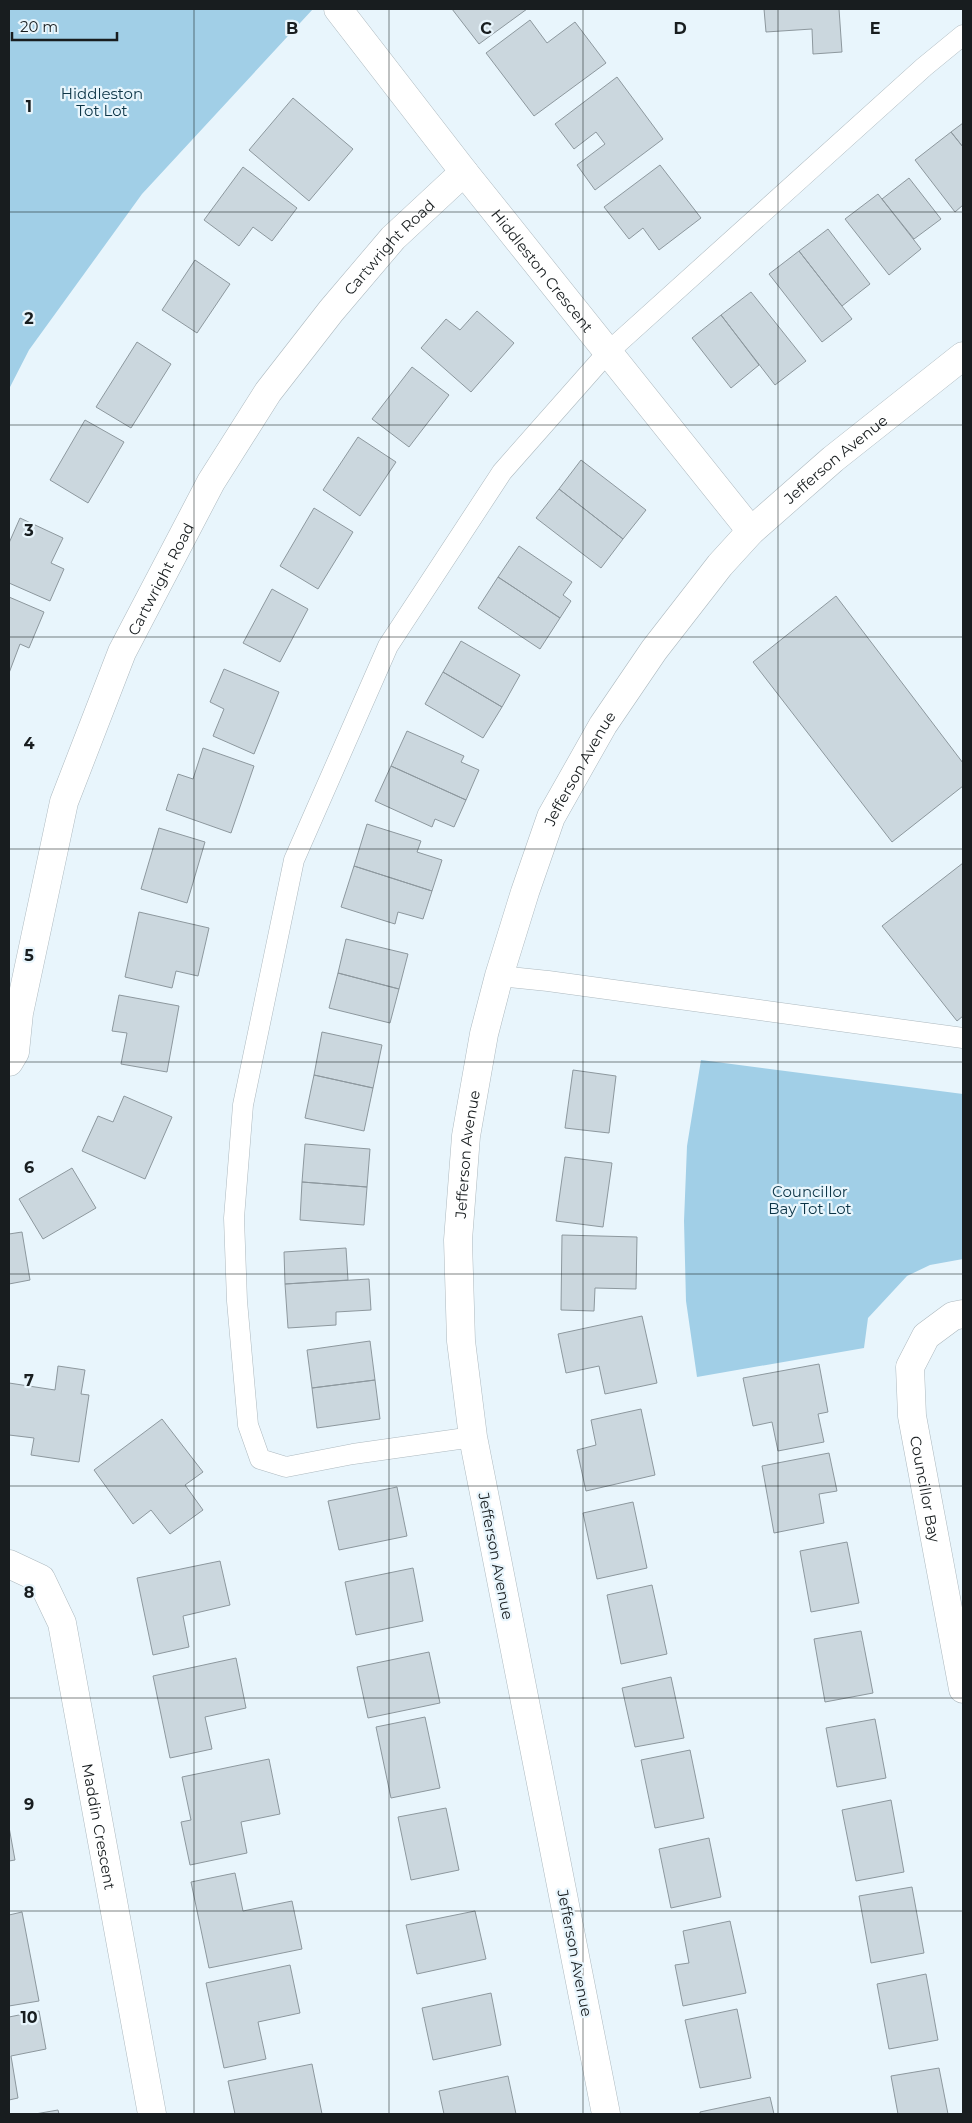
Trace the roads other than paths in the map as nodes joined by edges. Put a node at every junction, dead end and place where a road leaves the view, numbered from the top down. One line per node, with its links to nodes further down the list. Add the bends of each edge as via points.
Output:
1 (338, 9): 3 (street, Hiddleston Crescent)
2 (963, 35): 4 (lane)
3 (464, 172): 4 (street, Hiddleston Crescent); 9 (street, Cartwright Road, via 393,238 268,392 211,482 122,652 64,802 19,1013 15,1052)
4 (607, 353): 6 (street, Hiddleston Crescent); 11 (lane, via 502,472 388,646 294,860 243,1105 234,1218 248,1425 260,1459 286,1467)
5 (963, 356): 6 (street, Jefferson Avenue, via 833,459)
6 (751, 530): 7 (street, Jefferson Avenue, via 654,650 603,726 551,817)
7 (499, 976): 8 (lane); 11 (street, Jefferson Avenue, via 484,1034 466,1136 458,1240 461,1342)
8 (963, 1038)
9 (9, 1062)
10 (963, 1314): 13 (street, Councillor Bay, via 953,1316 926,1336 910,1367 912,1416)
11 (473, 1436): 15 (street, Jefferson Avenue)
12 (9, 1564): 14 (street, Maddin Crescent, via 41,1579 62,1623)
13 (963, 1689)
14 (152, 2114)
15 (606, 2114)

